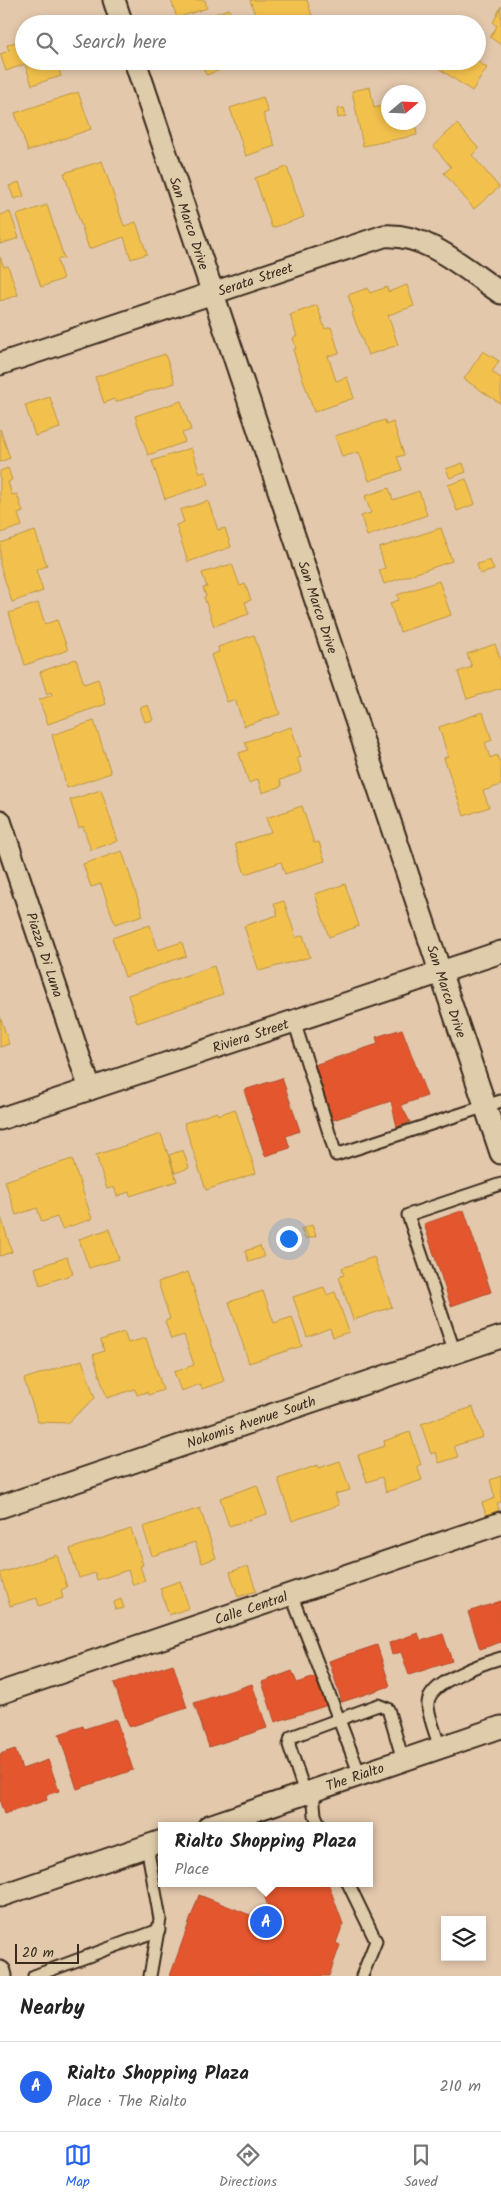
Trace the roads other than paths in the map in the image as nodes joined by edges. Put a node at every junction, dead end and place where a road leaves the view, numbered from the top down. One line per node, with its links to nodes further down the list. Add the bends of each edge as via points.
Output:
1 (114, 0): 2 (street)
2 (119, 15)
3 (138, 70): 4 (street, San Marco Drive)
4 (213, 293): 5 (street, Serata Street, via 373,239 395,235 433,247); 6 (street, Serata Street); 9 (street, San Marco Drive)
5 (501, 293)
6 (0, 364)
7 (0, 822): 11 (street, Piazza Di Luna)
8 (501, 952): 9 (street, Riviera Street)
9 (440, 972): 10 (street, Riviera Street); 12 (street, San Marco Drive)
10 (294, 1021): 11 (street, Riviera Street); 12 (lane, via 336,1155)
11 (90, 1089): 13 (street, Riviera Street)
12 (493, 1104): 14 (street, San Marco Drive)
13 (0, 1119)
14 (501, 1153)
15 (501, 1184): 17 (lane, via 408,1215)
16 (501, 1337): 17 (street, Nokomis Avenue South)
17 (455, 1353): 18 (street, Nokomis Avenue South)
18 (0, 1507)
19 (501, 1523): 20 (street, Calle Central)
20 (291, 1594): 22 (street, Calle Central); 23 (lane)
21 (501, 1658): 25 (lane, via 468,1669 432,1693 428,1703)
22 (0, 1693)
23 (339, 1720): 26 (lane, via 378,1705 388,1709); 27 (lane); 28 (lane, via 291,1737 288,1745)
24 (501, 1727): 25 (street, The Rialto)
25 (440, 1748): 26 (street, The Rialto)
26 (403, 1760): 27 (street, The Rialto)
27 (360, 1775): 28 (street, The Rialto)
28 (309, 1792): 29 (street, The Rialto); 30 (lane)
29 (221, 1822)
30 (318, 1822)
31 (155, 1844): 33 (street); 34 (lane)
32 (350, 1887): 39 (lane, via 376,1941)
33 (0, 1896)
34 (158, 1930): 37 (lane); 38 (lane)
35 (0, 1972): 36 (street)
36 (1, 1976)
37 (34, 1976)
38 (150, 1976)
39 (362, 1976)

